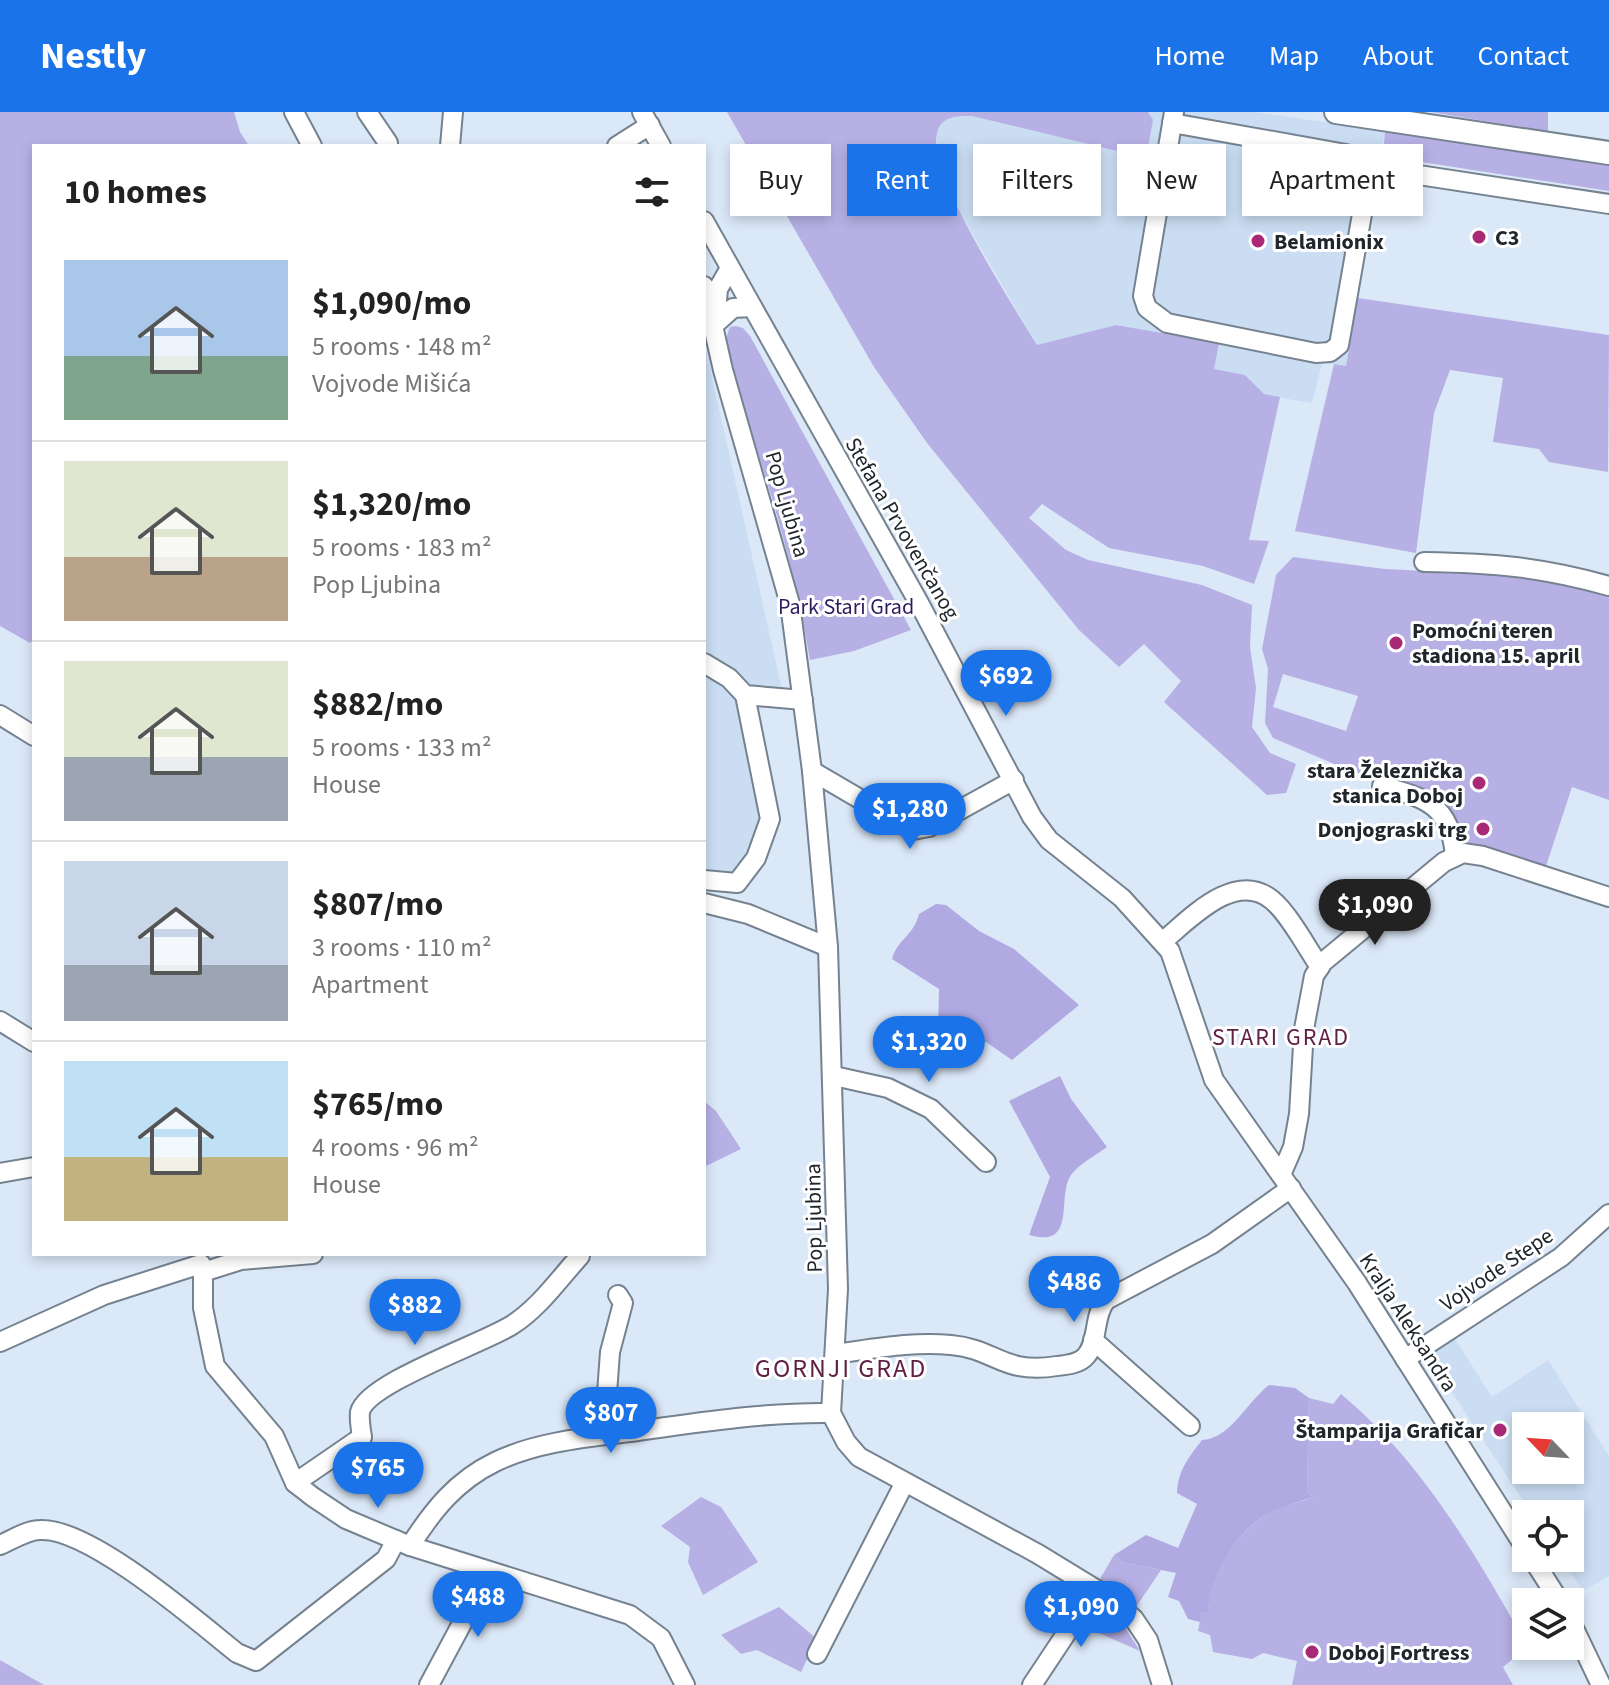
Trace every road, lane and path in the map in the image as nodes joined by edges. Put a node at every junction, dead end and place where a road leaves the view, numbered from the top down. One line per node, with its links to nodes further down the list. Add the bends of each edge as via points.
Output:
1 (294, 112): 7 (street)
2 (367, 112): 8 (street)
3 (453, 112): 9 (street)
4 (1336, 112): 13 (main road)
5 (646, 119): 10 (street); 11 (street)
6 (1168, 122): 12 (street); 14 (street, via 1144,281 1147,308 1167,323 1316,353 1339,345 1373,168)
7 (311, 144)
8 (387, 144)
9 (450, 144)
10 (619, 144)
11 (660, 144)
12 (1290, 144)
13 (1609, 153)
14 (1609, 204)
15 (706, 225): 16 (street, Stefana Prvovenčanog)
16 (730, 268): 18 (street, Stefana Prvovenčanog); 19 (street, via 718,289)
17 (706, 293): 19 (street)
18 (752, 307): 19 (street, via 733,308); 28 (street, Stefana Prvovenčanog)
19 (715, 324): 24 (street, Pop Ljubina, via 723,370 787,591)
20 (1424, 562): 21 (street, via 1546,568)
21 (1609, 586)
22 (706, 664): 23 (street)
23 (745, 695): 24 (street); 31 (street, via 770,819 756,858 737,883)
24 (803, 700): 27 (street, Pop Ljubina)
25 (0, 715): 26 (street)
26 (32, 735)
27 (812, 771): 28 (street, via 913,830 929,827); 35 (street, Pop Ljubina)
28 (1014, 780): 34 (street, Stefana Prvovenčanog, via 1049,840 1122,898)
29 (1382, 786): 30 (street, via 1443,813)
30 (1455, 855): 32 (street, via 1483,856); 36 (street)
31 (706, 880)
32 (1609, 897)
33 (706, 904): 35 (street, via 748,914)
34 (1163, 941): 36 (street, via 1227,893 1254,893 1273,900); 40 (street, Stefana Prvovenčanog, via 1185,987 1214,1080)
35 (828, 947): 39 (street, Pop Ljubina)
36 (1320, 967): 44 (street, via 1309,989)
37 (0, 1021): 38 (street)
38 (32, 1041)
39 (834, 1076): 41 (street, via 888,1088 931,1109); 52 (street, Pop Ljubina)
40 (1244, 1126): 44 (street, Kralja Aleksandra)
41 (986, 1162)
42 (32, 1167): 43 (street)
43 (0, 1173)
44 (1286, 1181): 50 (street, via 1212,1244 1106,1300); 53 (street, Kralja Aleksandra)
45 (1609, 1214): 53 (street, Vojvode Stepe, via 1561,1257)
46 (289, 1256): 48 (street)
47 (580, 1256): 57 (street, via 530,1312 368,1400 360,1411 362,1437)
48 (200, 1263): 51 (street, via 104,1295); 57 (street, via 215,1366 274,1436)
49 (618, 1295): 56 (street, via 623,1303 610,1352)
50 (1093, 1340): 52 (street, via 1081,1360 1041,1369 1012,1367 954,1345); 55 (street)
51 (0, 1342)
52 (835, 1354): 54 (street, Pop Ljubina)
53 (1405, 1359): 59 (street, Kralja Aleksandra)
54 (831, 1413): 56 (street); 58 (street, via 859,1457)
55 (1190, 1426)
56 (604, 1435): 60 (street, via 496,1461 460,1484)
57 (295, 1483): 60 (street, via 346,1519)
58 (904, 1484): 63 (street); 65 (street)
59 (1512, 1527)
60 (403, 1543): 61 (street, via 256,1661 237,1653 137,1574 69,1537 37,1529); 62 (street)
61 (0, 1545)
62 (489, 1573): 66 (street); 67 (street, via 630,1615 661,1638)
63 (1095, 1590): 68 (street); 69 (street, via 1134,1619 1148,1640)
64 (1584, 1649): 70 (street)
65 (817, 1654)
66 (429, 1685)
67 (685, 1685)
68 (1032, 1685)
69 (1162, 1685)
70 (1601, 1685)

